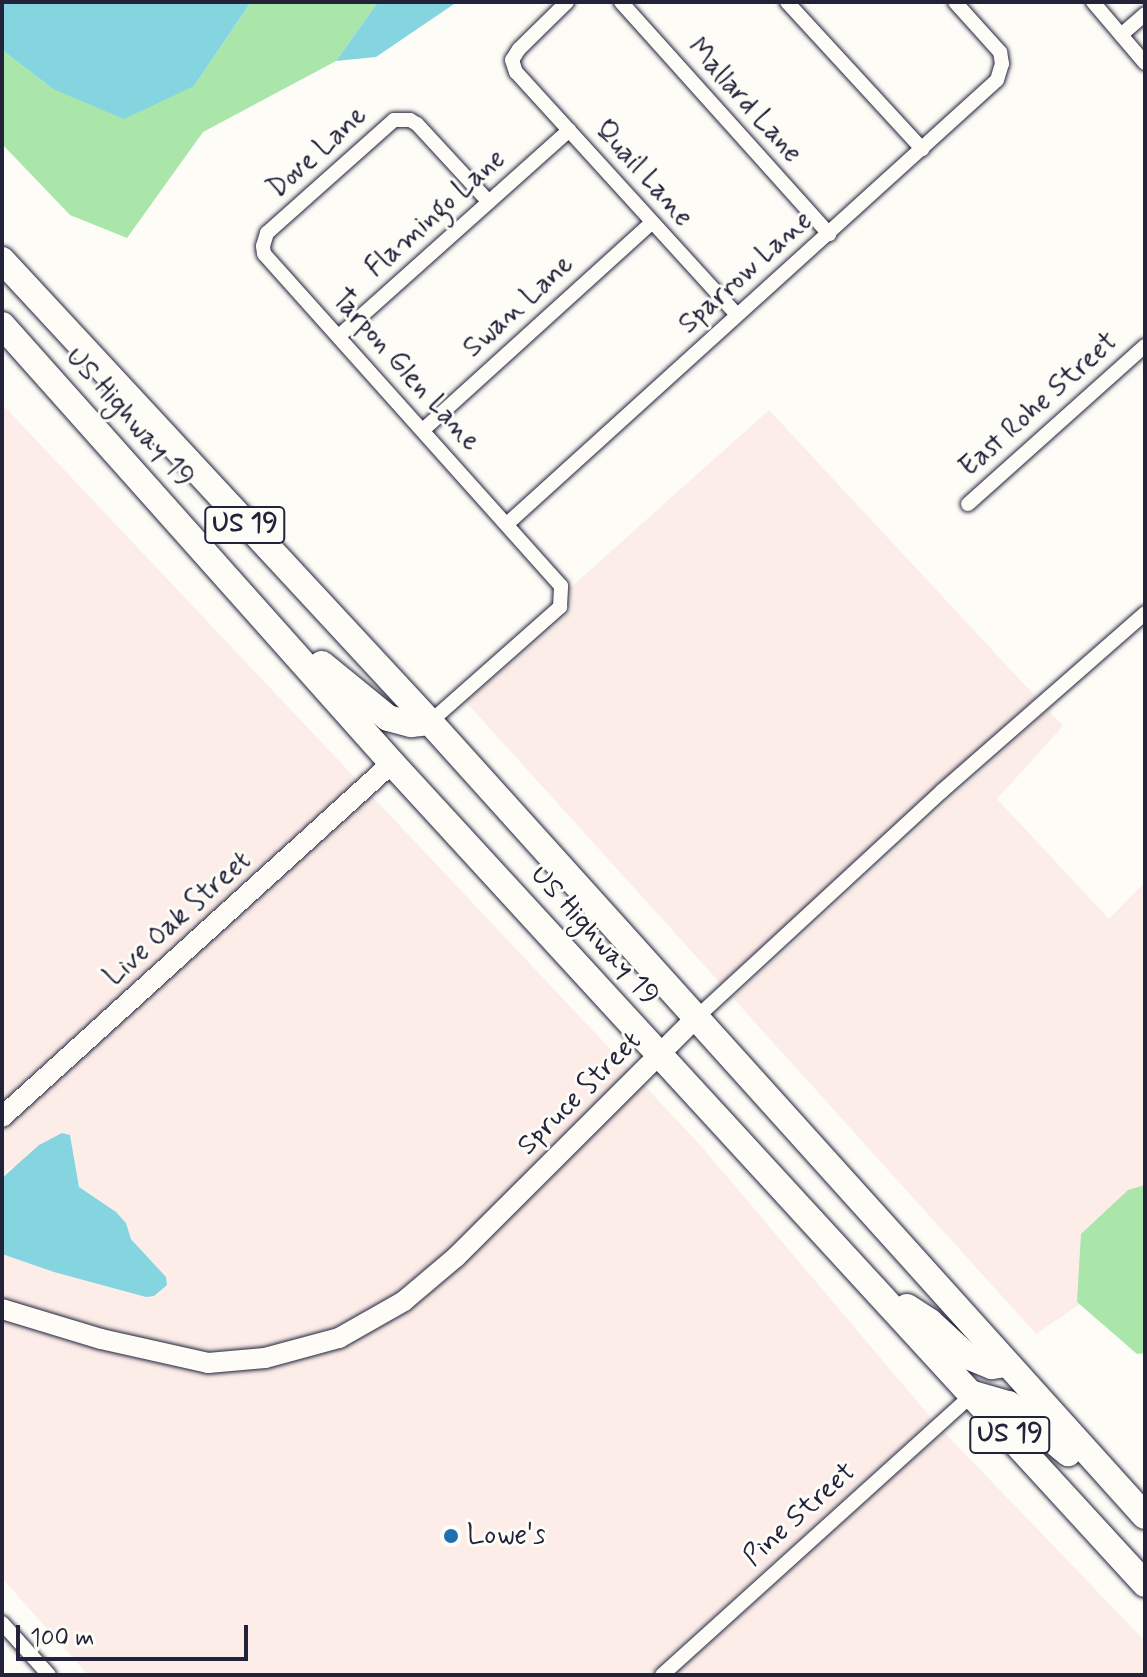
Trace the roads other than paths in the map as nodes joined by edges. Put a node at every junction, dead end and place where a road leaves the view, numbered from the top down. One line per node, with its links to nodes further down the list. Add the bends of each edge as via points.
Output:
1 (567, 2): 9 (street, Quail Lane, via 524,42 512,66)
2 (621, 2): 13 (street, Mallard Lane)
3 (787, 2): 10 (street)
4 (955, 2): 10 (street, Sparrow Lane, via 1000,52 1002,64 997,80)
5 (1093, 2): 7 (street)
6 (1145, 14): 7 (street)
7 (1121, 35): 8 (street)
8 (1145, 63)
9 (569, 130): 11 (street, Flamingo Lane); 12 (street, Quail Lane)
10 (922, 149): 13 (street, Sparrow Lane)
11 (489, 202): 14 (street, Dove Lane, via 417,124 394,120 267,233); 18 (street, Flamingo Lane)
12 (651, 223): 16 (street, Quail Lane); 20 (street, Swan Lane)
13 (829, 234): 16 (street, Sparrow Lane)
14 (264, 254): 18 (street, Tarpon Glen Lane)
15 (2, 260): 25 (highway, US Highway 19 / US 19)
16 (737, 315): 22 (street, Sparrow Lane)
17 (2, 325): 23 (highway, US Highway 19 / US 19)
18 (339, 336): 20 (street, Tarpon Glen Lane)
19 (1145, 346): 21 (street, East Rohe Street)
20 (423, 430): 22 (street, Tarpon Glen Lane)
21 (968, 504)
22 (507, 524): 25 (street, Tarpon Glen Lane, via 561,586 560,607)
23 (259, 612): 25 (highway, via 388,718); 26 (highway, US Highway 19 / US 19)
24 (1145, 613): 27 (street, Spruce Street)
25 (430, 722): 27 (highway, US Highway 19 / US 19)
26 (392, 763): 28 (highway, US Highway 19 / US 19); 29 (street, Live Oak Street)
27 (696, 1018): 28 (street, Spruce Street); 32 (highway, US Highway 19 / US 19)
28 (659, 1054): 30 (highway, US Highway 19 / US 19); 31 (street, Spruce Street, via 456,1257 404,1301 339,1338 265,1358 208,1363)
29 (2, 1117)
30 (873, 1286): 32 (highway, via 930,1322 967,1356 992,1366); 33 (highway, US Highway 19 / US 19)
31 (2, 1309)
32 (1006, 1364): 34 (highway, US Highway 19 / US 19)
33 (973, 1394): 34 (highway, via 993,1397 1022,1412); 35 (highway, US Highway 19 / US 19); 38 (street, Pine Street)
34 (1145, 1516)
35 (1145, 1584)
36 (2, 1623): 37 (street)
37 (49, 1675)
38 (662, 1675)

